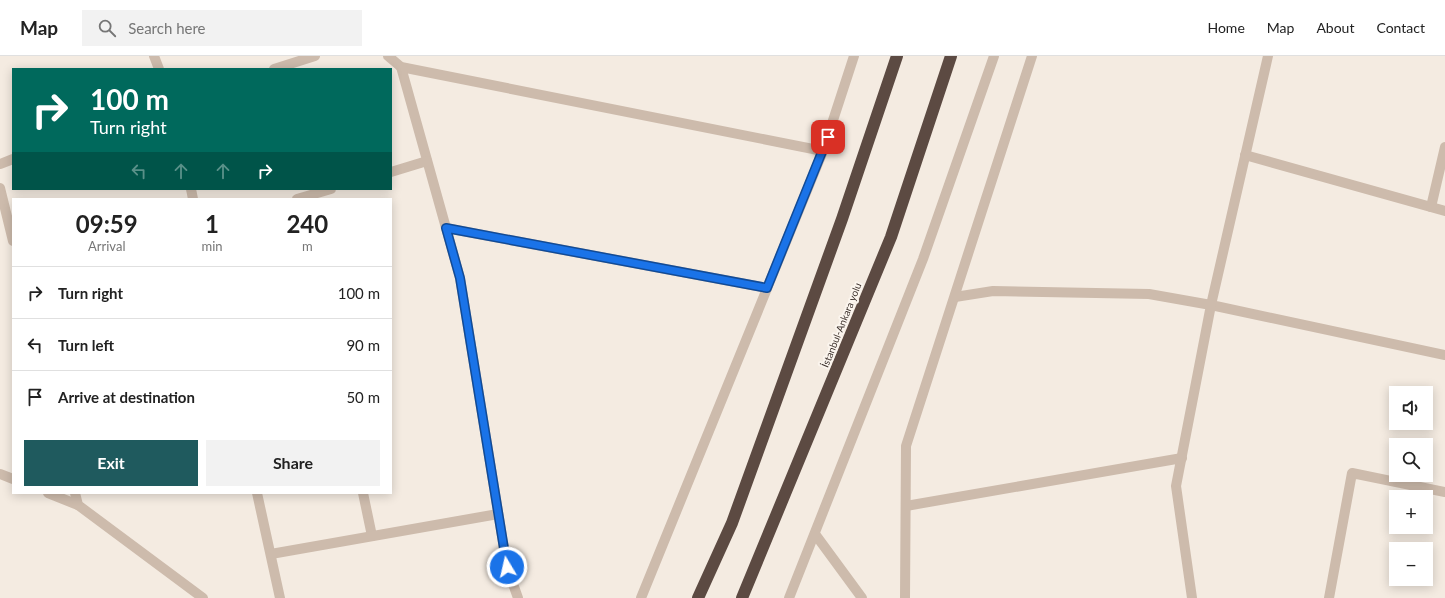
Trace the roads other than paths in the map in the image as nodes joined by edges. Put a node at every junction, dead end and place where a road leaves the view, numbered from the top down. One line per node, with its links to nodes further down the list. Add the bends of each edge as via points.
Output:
1 (154, 56): 11 (street)
2 (315, 56): 12 (street)
3 (388, 56): 10 (street)
4 (854, 56): 14 (street)
5 (897, 56): 49 (highway, via 842,218 732,523)
6 (951, 56): 50 (highway, İstanbul-Ankara yolu, via 891,237)
7 (994, 56): 42 (street, via 923,259)
8 (1032, 56): 28 (street)
9 (1268, 56): 15 (street)
10 (401, 67): 14 (street); 17 (street)
11 (159, 68)
12 (277, 68)
13 (1445, 147): 23 (street)
14 (824, 150): 27 (street)
15 (1245, 155): 23 (street); 29 (street)
16 (12, 160): 18 (street)
17 (427, 161): 19 (street); 25 (street)
18 (0, 164)
19 (392, 172)
20 (0, 188): 26 (street)
21 (328, 190): 22 (street)
22 (301, 198)
23 (1431, 207): 24 (street)
24 (1445, 211)
25 (446, 228): 27 (street); 41 (street, via 460,278)
26 (12, 237)
27 (767, 288): 48 (street)
28 (955, 297): 29 (street, via 993,291 1149,294); 40 (street, via 906,446)
29 (1211, 305): 30 (street); 31 (street)
30 (1445, 355)
31 (1182, 458): 40 (street); 54 (street, via 1176,486)
32 (0, 474): 33 (street)
33 (12, 480)
34 (1445, 492): 55 (street, via 1352,473)
35 (50, 494): 39 (street)
36 (75, 494): 39 (street)
37 (257, 494): 44 (street)
38 (363, 494): 43 (street)
39 (78, 505): 45 (street)
40 (906, 506): 53 (street)
41 (498, 514): 43 (street); 47 (street, via 507,567)
42 (815, 534): 51 (street); 52 (street)
43 (372, 536): 44 (street)
44 (271, 554): 46 (street)
45 (202, 598)
46 (280, 598)
47 (518, 598)
48 (640, 598)
49 (698, 598)
50 (742, 598)
51 (789, 598)
52 (862, 598)
53 (905, 598)
54 (1192, 598)
55 (1329, 598)

